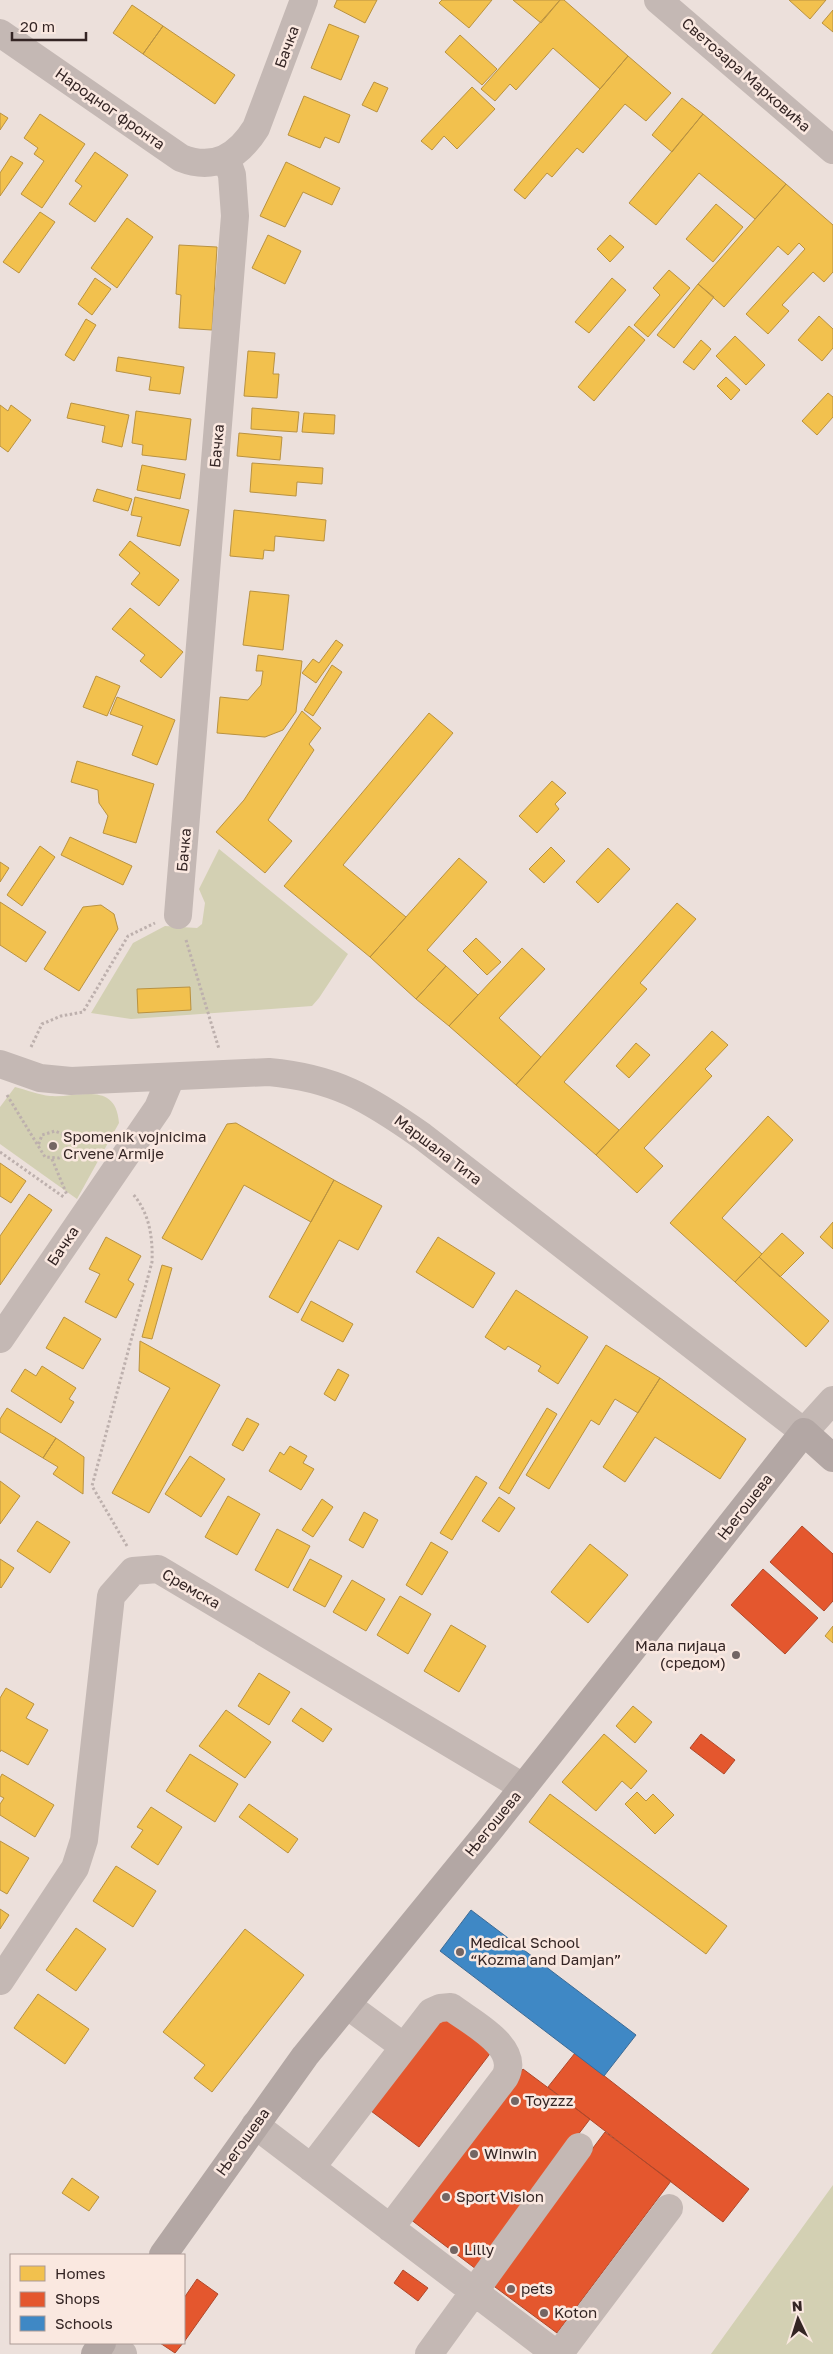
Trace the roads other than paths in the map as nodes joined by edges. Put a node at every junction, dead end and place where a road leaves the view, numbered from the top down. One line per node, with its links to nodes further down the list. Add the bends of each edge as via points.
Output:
1 (304, 0): 5 (street, Бачка, via 256,128 248,141)
2 (658, 0): 4 (street, Светозара Марковића)
3 (0, 33): 5 (street, Народног фронта, via 181,158 194,163)
4 (833, 150)
5 (226, 158): 6 (street, Бачка, via 232,175 235,216)
6 (178, 915)
7 (9, 1068): 8 (street, Маршала Тита, via 40,1078 71,1081)
8 (171, 1077): 9 (street, Бачка, via 158,1108); 11 (street, Маршала Тита, via 268,1072 297,1075 342,1087 365,1098 422,1136)
9 (0, 1339)
10 (833, 1400): 11 (street, Његошева)
11 (804, 1432): 12 (main road); 13 (main road, Његошева)
12 (833, 1458)
13 (523, 1787): 14 (street, Сремска, via 158,1569 132,1571 111,1596 84,1840 75,1868); 15 (main road, Његошева)
14 (0, 1981)
15 (347, 2005): 16 (street); 17 (main road, Његошева)
16 (404, 2047): 19 (street); 21 (street, via 431,2012 451,2007 503,2046 510,2068)
17 (255, 2125): 19 (street); 22 (main road, Његошева)
18 (579, 2147): 23 (street)
19 (311, 2168): 21 (street)
20 (669, 2208): 27 (street)
21 (390, 2228): 23 (street)
22 (164, 2254)
23 (474, 2292): 26 (street); 27 (street)
24 (109, 2344): 25 (street)
25 (123, 2354)
26 (429, 2354)
27 (558, 2354)

